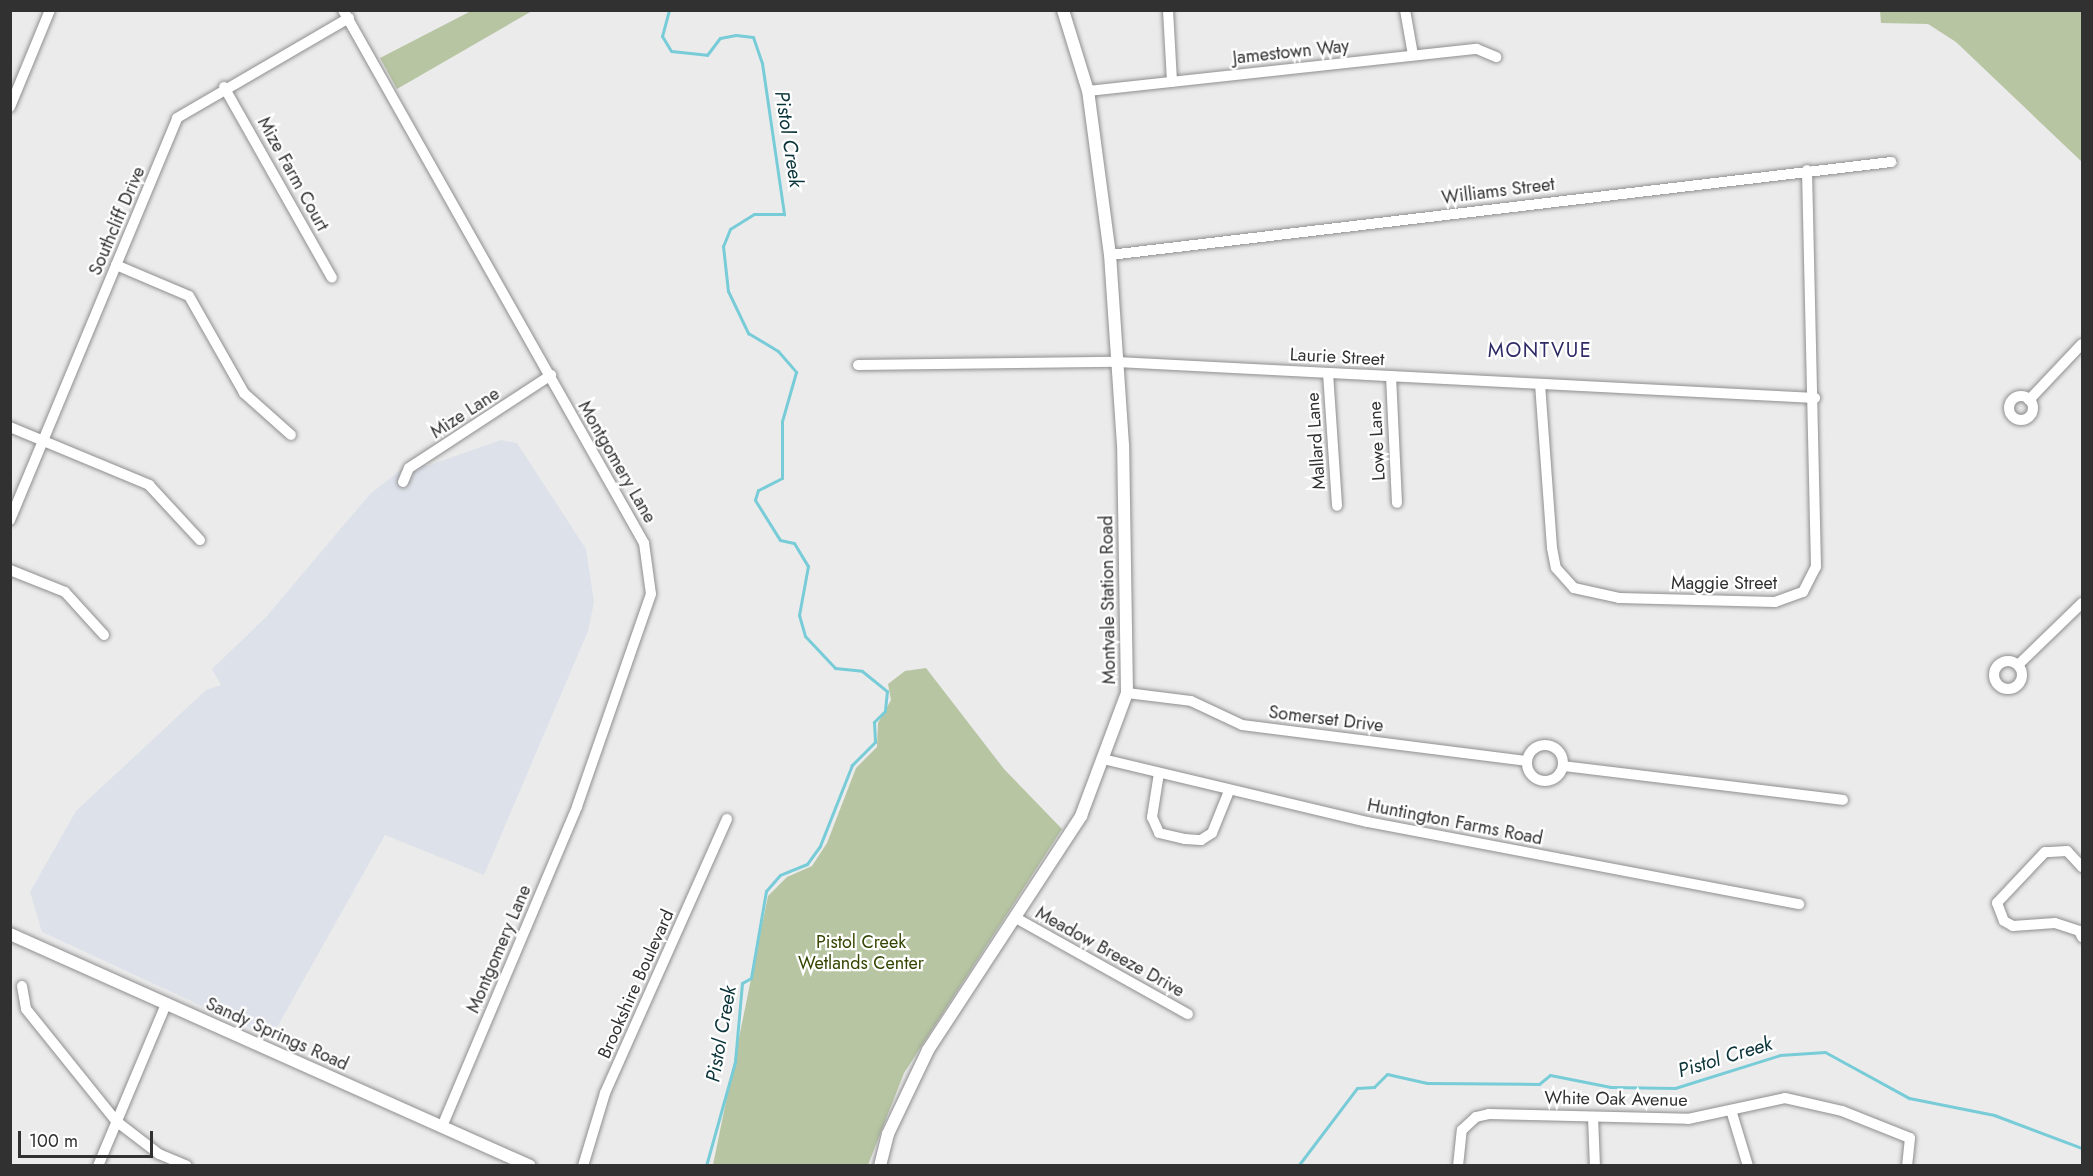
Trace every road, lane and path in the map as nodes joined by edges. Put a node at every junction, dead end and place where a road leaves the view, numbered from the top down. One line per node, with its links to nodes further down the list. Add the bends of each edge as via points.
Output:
1 (50, 10): 11 (street)
2 (1063, 10): 10 (street, Montvale Station Road)
3 (1168, 10): 8 (street)
4 (1406, 10): 6 (street)
5 (346, 14): 9 (street, Southcliff Drive); 21 (street, Montgomery Lane)
6 (1413, 55): 7 (street, Jamestown Way, via 1477,49); 8 (street, Jamestown Way)
7 (1496, 57)
8 (1172, 82): 10 (street, Jamestown Way)
9 (224, 87): 15 (street, Southcliff Drive, via 177,118); 16 (street, Mize Farm Court)
10 (1088, 91): 14 (street, Montvale Station Road)
11 (10, 107)
12 (1891, 162): 13 (street, Williams Street)
13 (1807, 170): 14 (street, Williams Street); 24 (street, Maggie Street)
14 (1110, 255): 18 (street, Montvale Station Road)
15 (116, 265): 27 (street, via 189,296 244,393); 28 (street, Southcliff Drive)
16 (332, 278)
17 (2082, 344): 25 (street)
18 (1117, 362): 19 (street, Laurie Street); 20 (street, Laurie Street); 38 (street, Montvale Station Road)
19 (858, 365)
20 (1328, 373): 22 (street, Laurie Street); 31 (street, Mallard Lane)
21 (551, 375): 29 (street, Mize Lane, via 409,468); 57 (street, Montgomery Lane, via 644,543 651,594 577,807)
22 (1391, 376): 23 (street, Laurie Street); 30 (street, Lowe Lane)
23 (1540, 384): 24 (street, Laurie Street); 24 (street, Maggie Street, via 1556,568 1574,588 1619,598 1775,602 1803,592 1816,567)
24 (1815, 398)
25 (2029, 400)
26 (10, 427): 28 (street)
27 (291, 435)
28 (42, 441): 32 (street, Southcliff Drive); 33 (street, via 149,486)
29 (403, 482)
30 (1397, 503)
31 (1336, 506)
32 (10, 520)
33 (200, 540)
34 (10, 570): 36 (street, via 64,592)
35 (2082, 603): 37 (street)
36 (104, 634)
37 (2018, 665)
38 (1127, 693): 39 (street, Montvale Station Road); 40 (street, Somerset Drive, via 1191,701 1242,725)
39 (1107, 760): 42 (street, Huntington Farms Road); 48 (street, Montvale Station Road, via 1081,816)
40 (1526, 761): 41 (street, via 1533,778 1542,782 1551,780); 41 (street, via 1530,752 1547,744 1562,756)
41 (1563, 766): 44 (street)
42 (1159, 773): 43 (street, Huntington Farms Road); 43 (street, via 1152,817 1159,833 1201,840 1212,833)
43 (1229, 791): 47 (street, Huntington Farms Road)
44 (1843, 800)
45 (727, 819): 62 (street, Brookshire Boulevard, via 605,1093)
46 (2082, 867): 50 (street, via 2067,851 2045,852 1997,903 2004,921 2013,926 2055,923 2079,931)
47 (1799, 904)
48 (1016, 918): 53 (street, Meadow Breeze Drive); 58 (street, Montvale Station Road, via 928,1050)
49 (10, 934): 52 (street, Sandy Springs Road)
50 (2082, 937)
51 (22, 986): 56 (street, via 26,1009)
52 (166, 1004): 56 (street); 57 (street, Sandy Springs Road)
53 (1188, 1014)
54 (1731, 1110): 55 (street, White Oak Avenue, via 1688,1119); 67 (street); 68 (street, White Oak Avenue, via 1761,1100 1805,1101 1910,1138)
55 (1593, 1117): 65 (street, White Oak Avenue, via 1476,1117 1457,1142); 66 (street)
56 (116, 1121): 59 (street); 60 (street, via 159,1154)
57 (442, 1127): 61 (street, Sandy Springs Road)
58 (884, 1150): 63 (street, Montvale Station Road); 64 (street)
59 (98, 1166)
60 (187, 1166)
61 (530, 1166)
62 (583, 1166)
63 (880, 1166)
64 (888, 1166)
65 (1458, 1166)
66 (1595, 1166)
67 (1748, 1166)
68 (1907, 1166)

